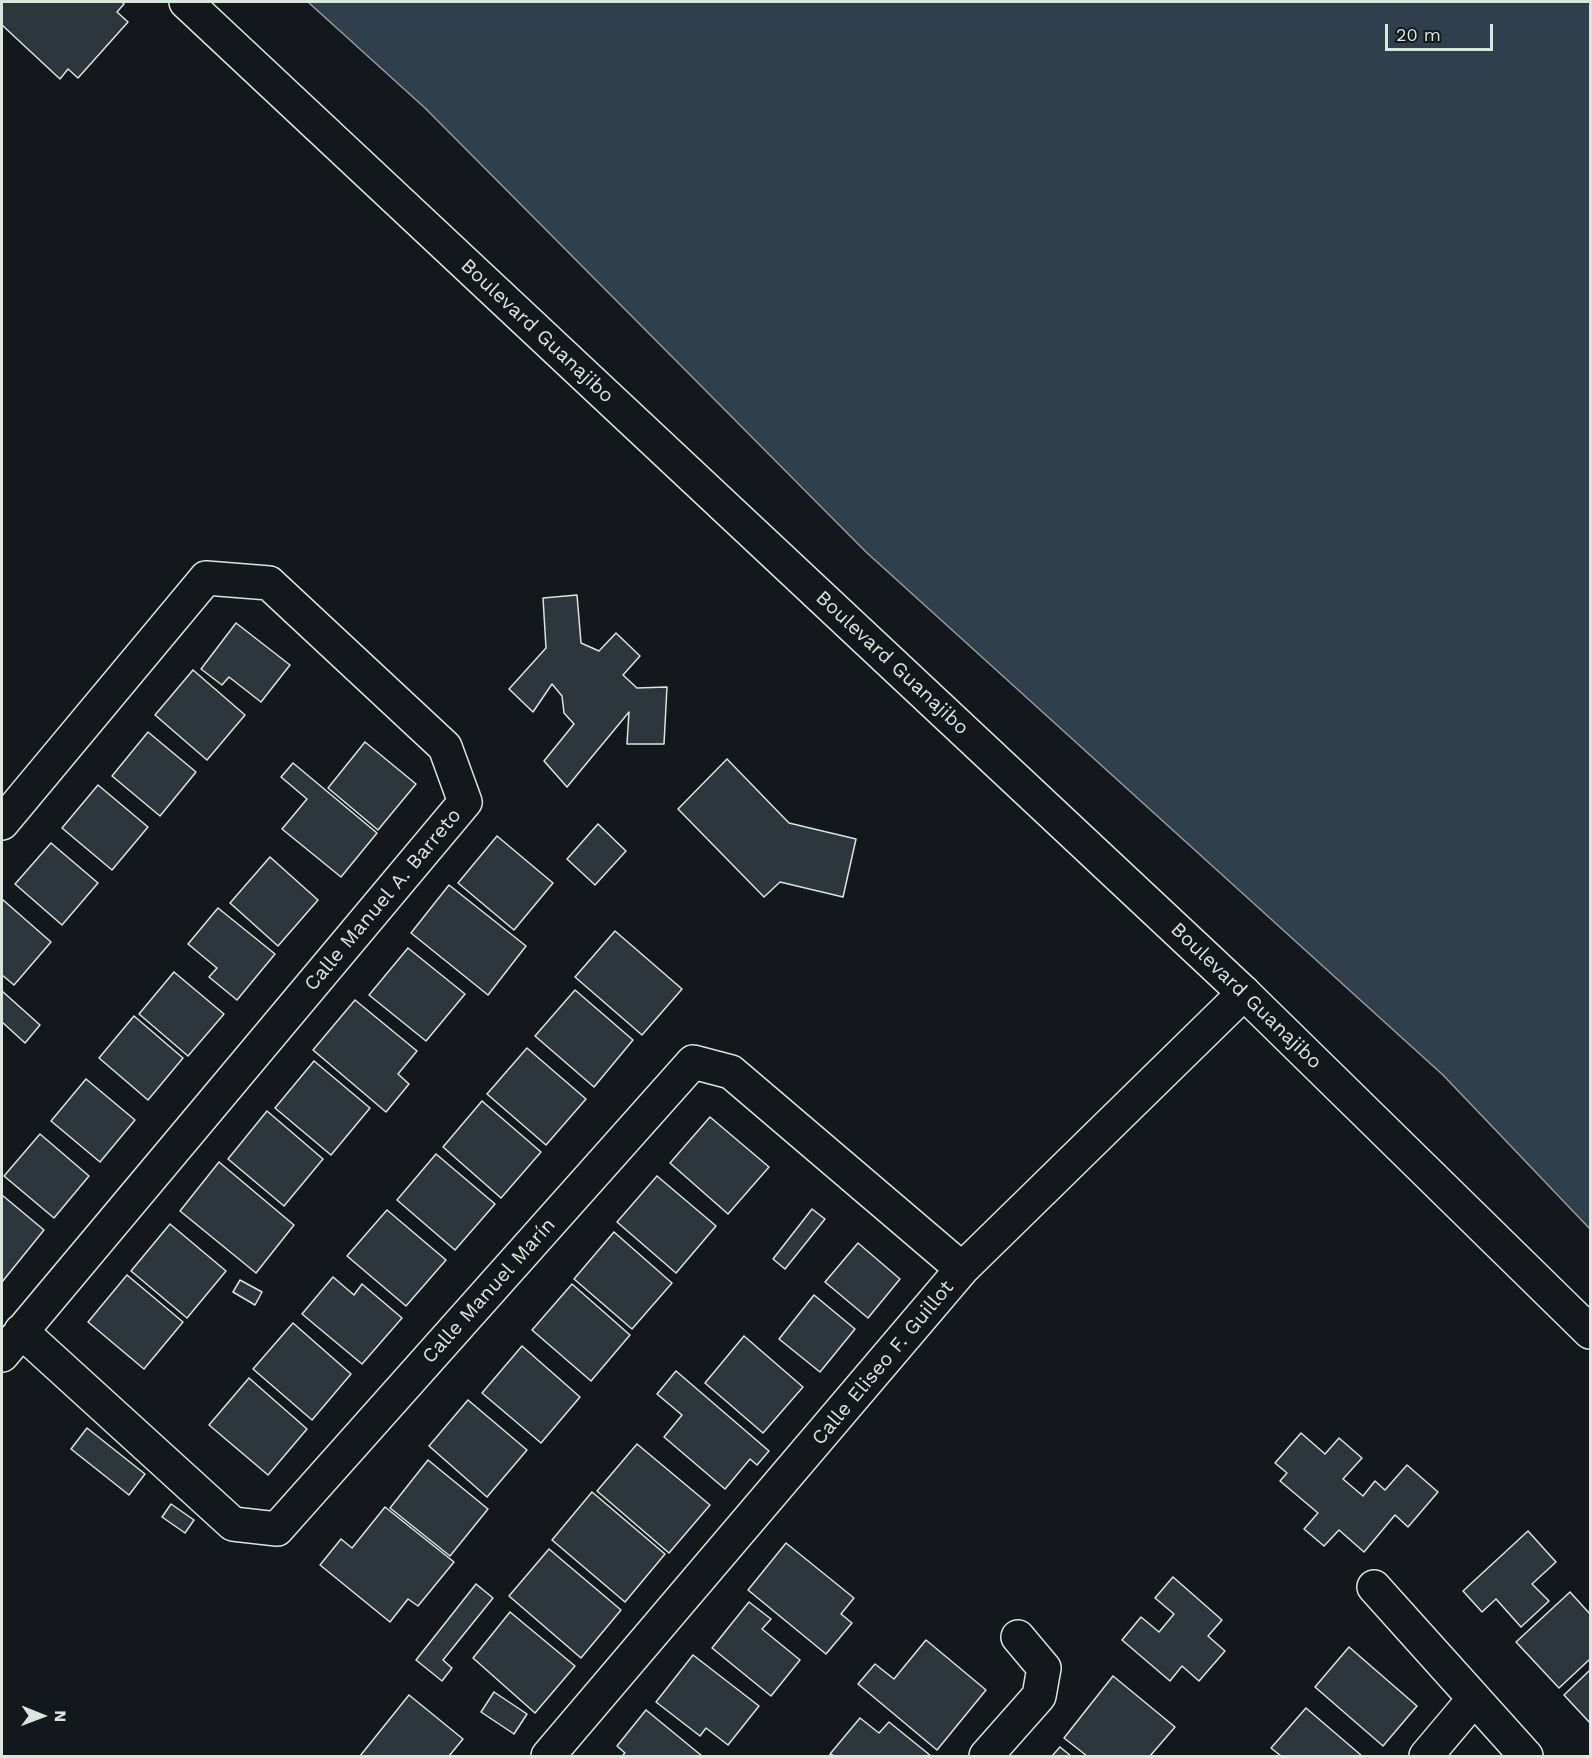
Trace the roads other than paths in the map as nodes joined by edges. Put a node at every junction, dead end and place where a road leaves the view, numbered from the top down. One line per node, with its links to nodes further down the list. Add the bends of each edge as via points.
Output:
1 (186, 2): 3 (street, Boulevard Guanajibo)
2 (2, 823): 6 (street, Calle Manuel A. Barreto, via 206,578 269,583 445,747 465,802)
3 (1244, 993): 4 (street, Calle Eliseo F. Guillot); 5 (street, Boulevard Guanajibo)
4 (962, 1269): 6 (street, Calle Manuel Marín, via 731,1072 693,1062 277,1528 232,1524); 10 (street, Calle Eliseo F. Guillot)
5 (1590, 1332)
6 (11, 1343)
7 (1374, 1587): 9 (street)
8 (1018, 1637): 11 (street, via 1044,1668 1039,1696)
9 (1474, 1699): 12 (street); 13 (street)
10 (548, 1756)
11 (986, 1756)
12 (1426, 1756)
13 (1526, 1756)

